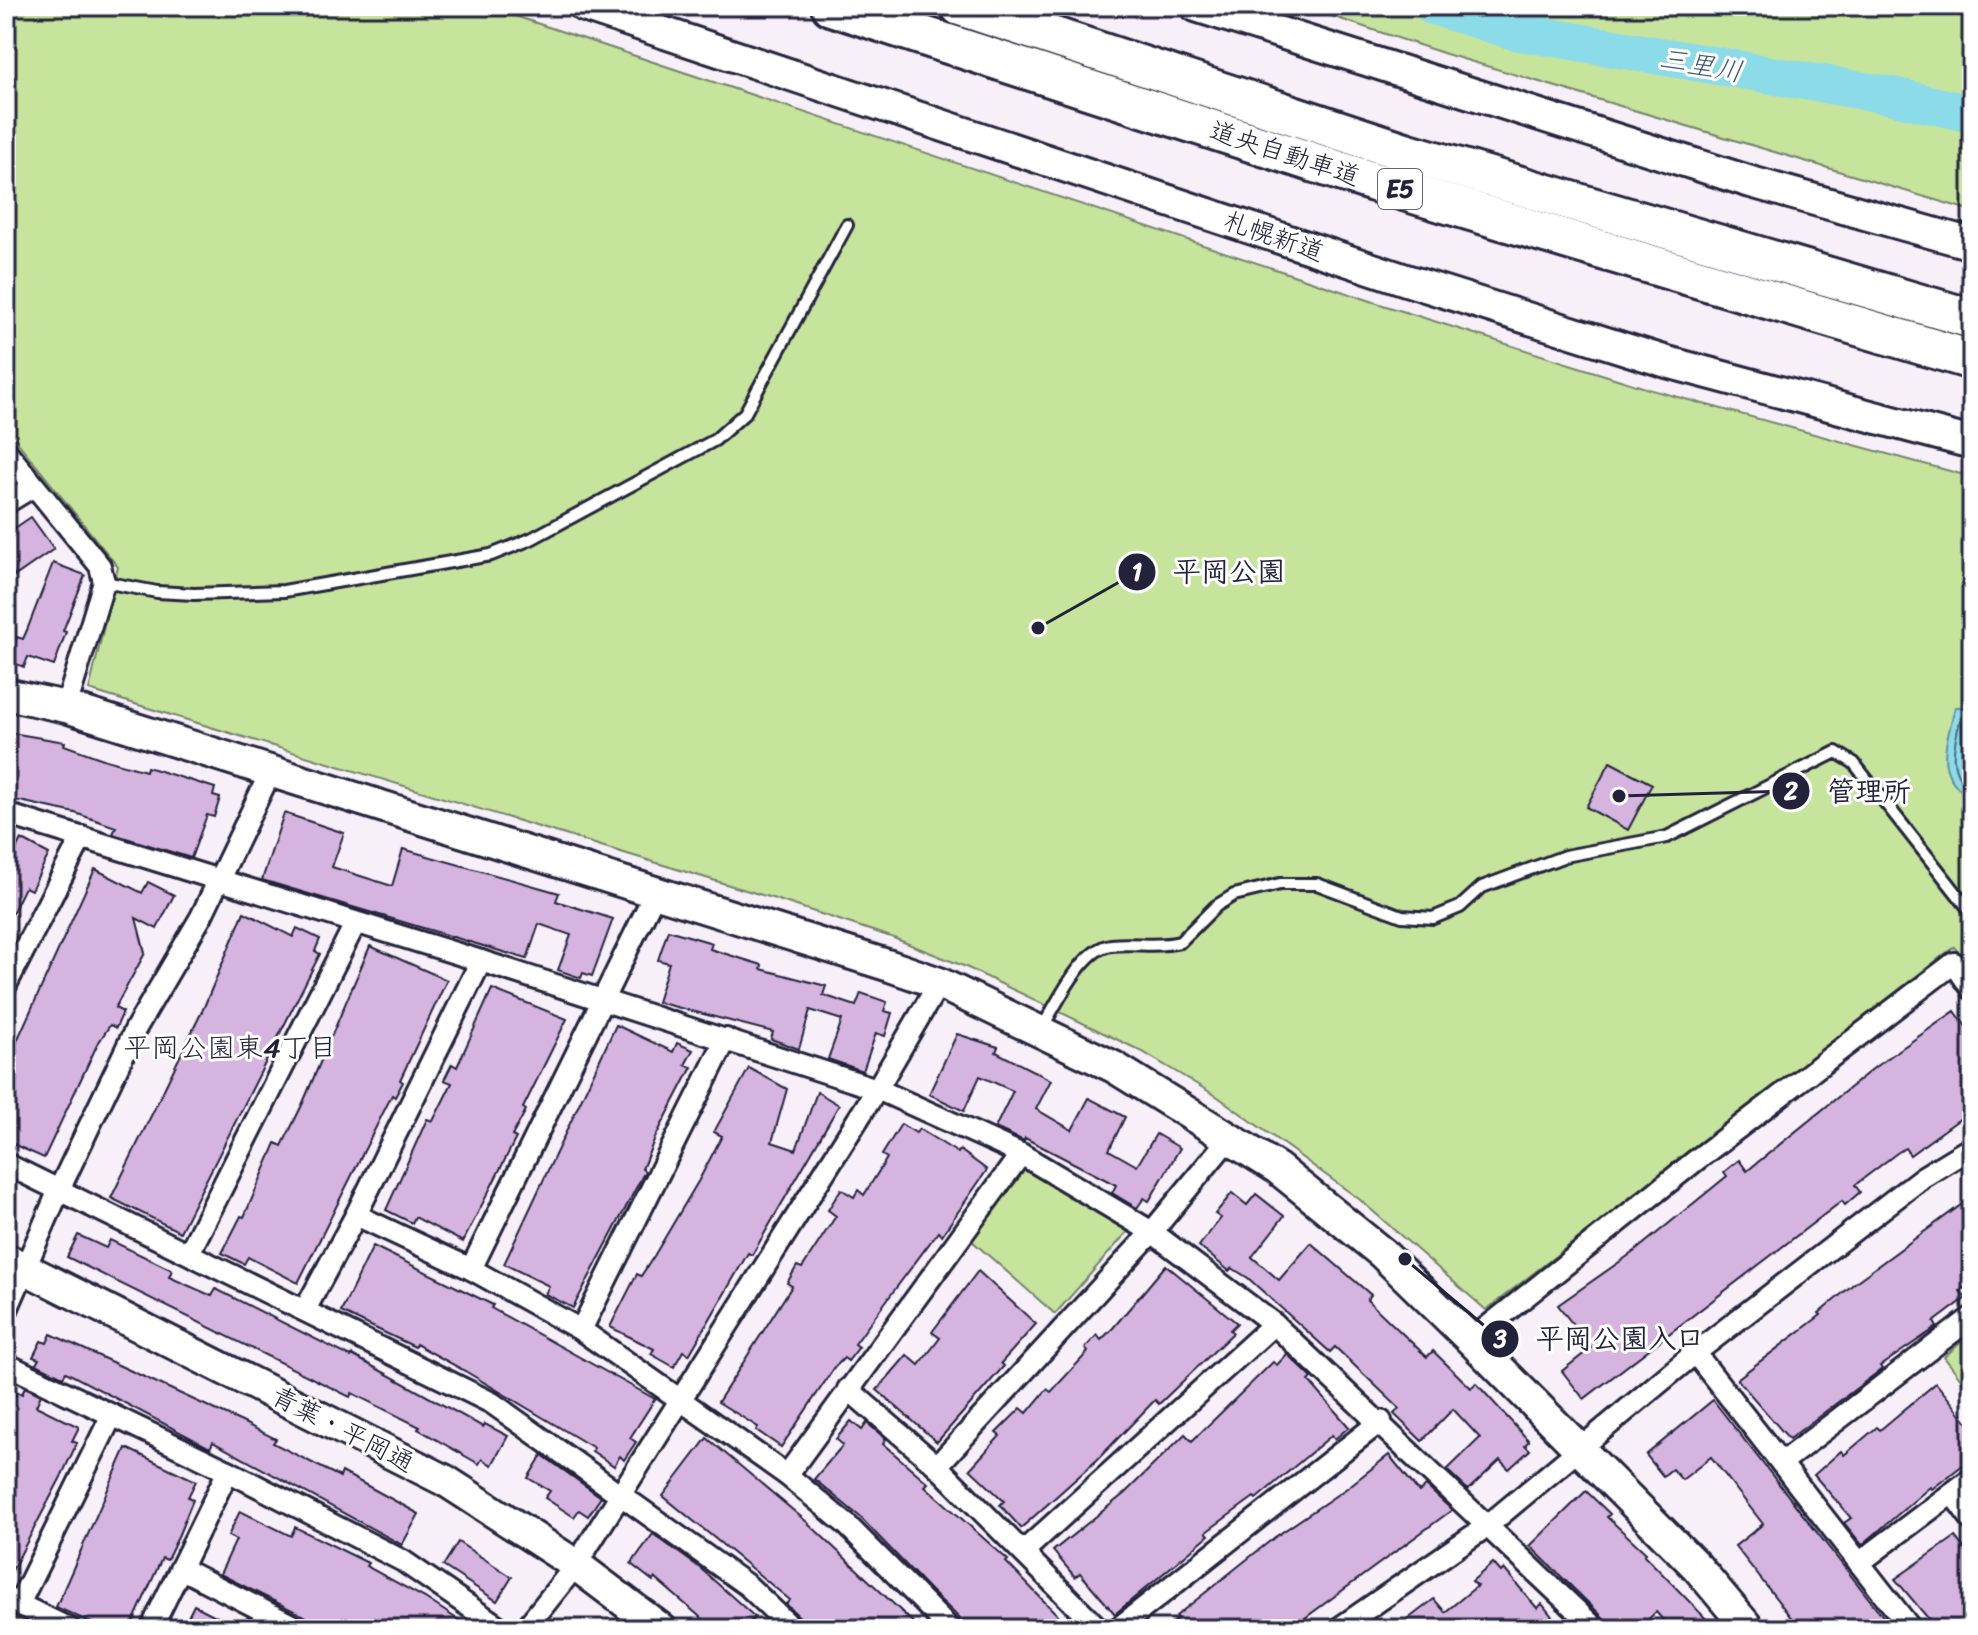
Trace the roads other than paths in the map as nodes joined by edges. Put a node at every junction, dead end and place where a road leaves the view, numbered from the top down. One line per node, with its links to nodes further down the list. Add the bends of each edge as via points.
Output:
1 (584, 6): 9 (street, 札幌新道, via 1406,280 1667,362)
2 (831, 6): 8 (highway, 道央自動車道 / E5, via 1374,182)
3 (960, 6): 7 (highway, 道央自動車道 / E5, via 1405,152)
4 (1196, 6): 6 (street, via 1721,173)
5 (847, 225): 13 (lane, via 745,413 715,440 531,539 491,555 284,591 194,594)
6 (1972, 244)
7 (1972, 319)
8 (1972, 360)
9 (1972, 443)
10 (6, 451): 11 (street)
11 (34, 486): 12 (street); 13 (street, via 100,566)
12 (6, 503)
13 (104, 582): 15 (street)
14 (6, 694): 15 (street)
15 (66, 707): 16 (street)
16 (271, 771): 19 (street); 20 (street)
17 (6, 814): 18 (street)
18 (82, 837): 19 (street); 25 (street)
19 (218, 881): 22 (street); 35 (street, via 136,1028)
20 (656, 891): 24 (street); 27 (street)
21 (1972, 913): 28 (lane, via 1854,763 1836,752 1667,837 1565,856 1482,887 1460,907 1433,918 1402,916 1317,884 1280,884 1234,895 1180,942 1107,944 1088,958)
22 (355, 924): 23 (street); 38 (street)
23 (481, 961): 27 (street); 36 (street)
24 (939, 983): 28 (street); 30 (street)
25 (6, 985)
26 (1972, 989): 46 (street, via 1954,963)
27 (602, 1001): 29 (street); 40 (street)
28 (1040, 1032): 31 (street, via 1114,1067)
29 (726, 1039): 30 (street); 45 (street)
30 (877, 1089): 33 (street); 50 (street)
31 (1230, 1137): 37 (street); 46 (street, via 1382,1253)
32 (1972, 1147): 47 (street, via 1923,1177)
33 (1021, 1154): 37 (street); 49 (street)
34 (6, 1164): 35 (street)
35 (59, 1190): 38 (street); 39 (street)
36 (356, 1215): 40 (street); 41 (street)
37 (1152, 1232): 44 (street); 55 (street)
38 (189, 1253): 41 (street)
39 (16, 1264): 42 (street); 65 (street, 青葉・平岡通, via 446,1481)
40 (471, 1269): 45 (street)
41 (306, 1308): 59 (street, via 492,1403)
42 (6, 1312)
43 (1972, 1317): 54 (street)
44 (1274, 1324): 52 (street); 63 (street)
45 (581, 1330): 50 (street)
46 (1471, 1340): 53 (street)
47 (1695, 1353): 53 (street); 54 (street)
48 (6, 1364): 51 (street)
49 (848, 1389): 55 (street); 57 (street)
50 (678, 1399): 57 (street); 59 (street)
51 (112, 1415): 56 (street); 67 (street)
52 (1381, 1421): 62 (street); 78 (street)
53 (1578, 1447): 62 (street); 80 (street, via 1697,1567)
54 (1781, 1463): 64 (street)
55 (937, 1466): 63 (street)
56 (228, 1471): 66 (street); 72 (street, via 403,1561)
57 (787, 1475): 76 (street, via 847,1525)
58 (1972, 1478): 60 (street)
59 (621, 1493): 65 (street); 75 (street, via 748,1586)
60 (1952, 1493): 61 (street); 64 (street)
61 (1972, 1520)
62 (1487, 1526): 68 (street); 79 (street)
63 (1025, 1550): 77 (street)
64 (1859, 1563): 81 (street)
65 (576, 1565): 73 (street); 74 (street, 青葉・平岡通)
66 (182, 1569): 70 (street); 71 (street)
67 (13, 1601): 69 (street)
68 (1589, 1627)
69 (70, 1629)
70 (151, 1629)
71 (299, 1629)
72 (502, 1629)
73 (525, 1629)
74 (661, 1629)
75 (793, 1629)
76 (950, 1629)
77 (1099, 1629)
78 (1117, 1629)
79 (1338, 1629)
80 (1749, 1629)
81 (1911, 1629)

